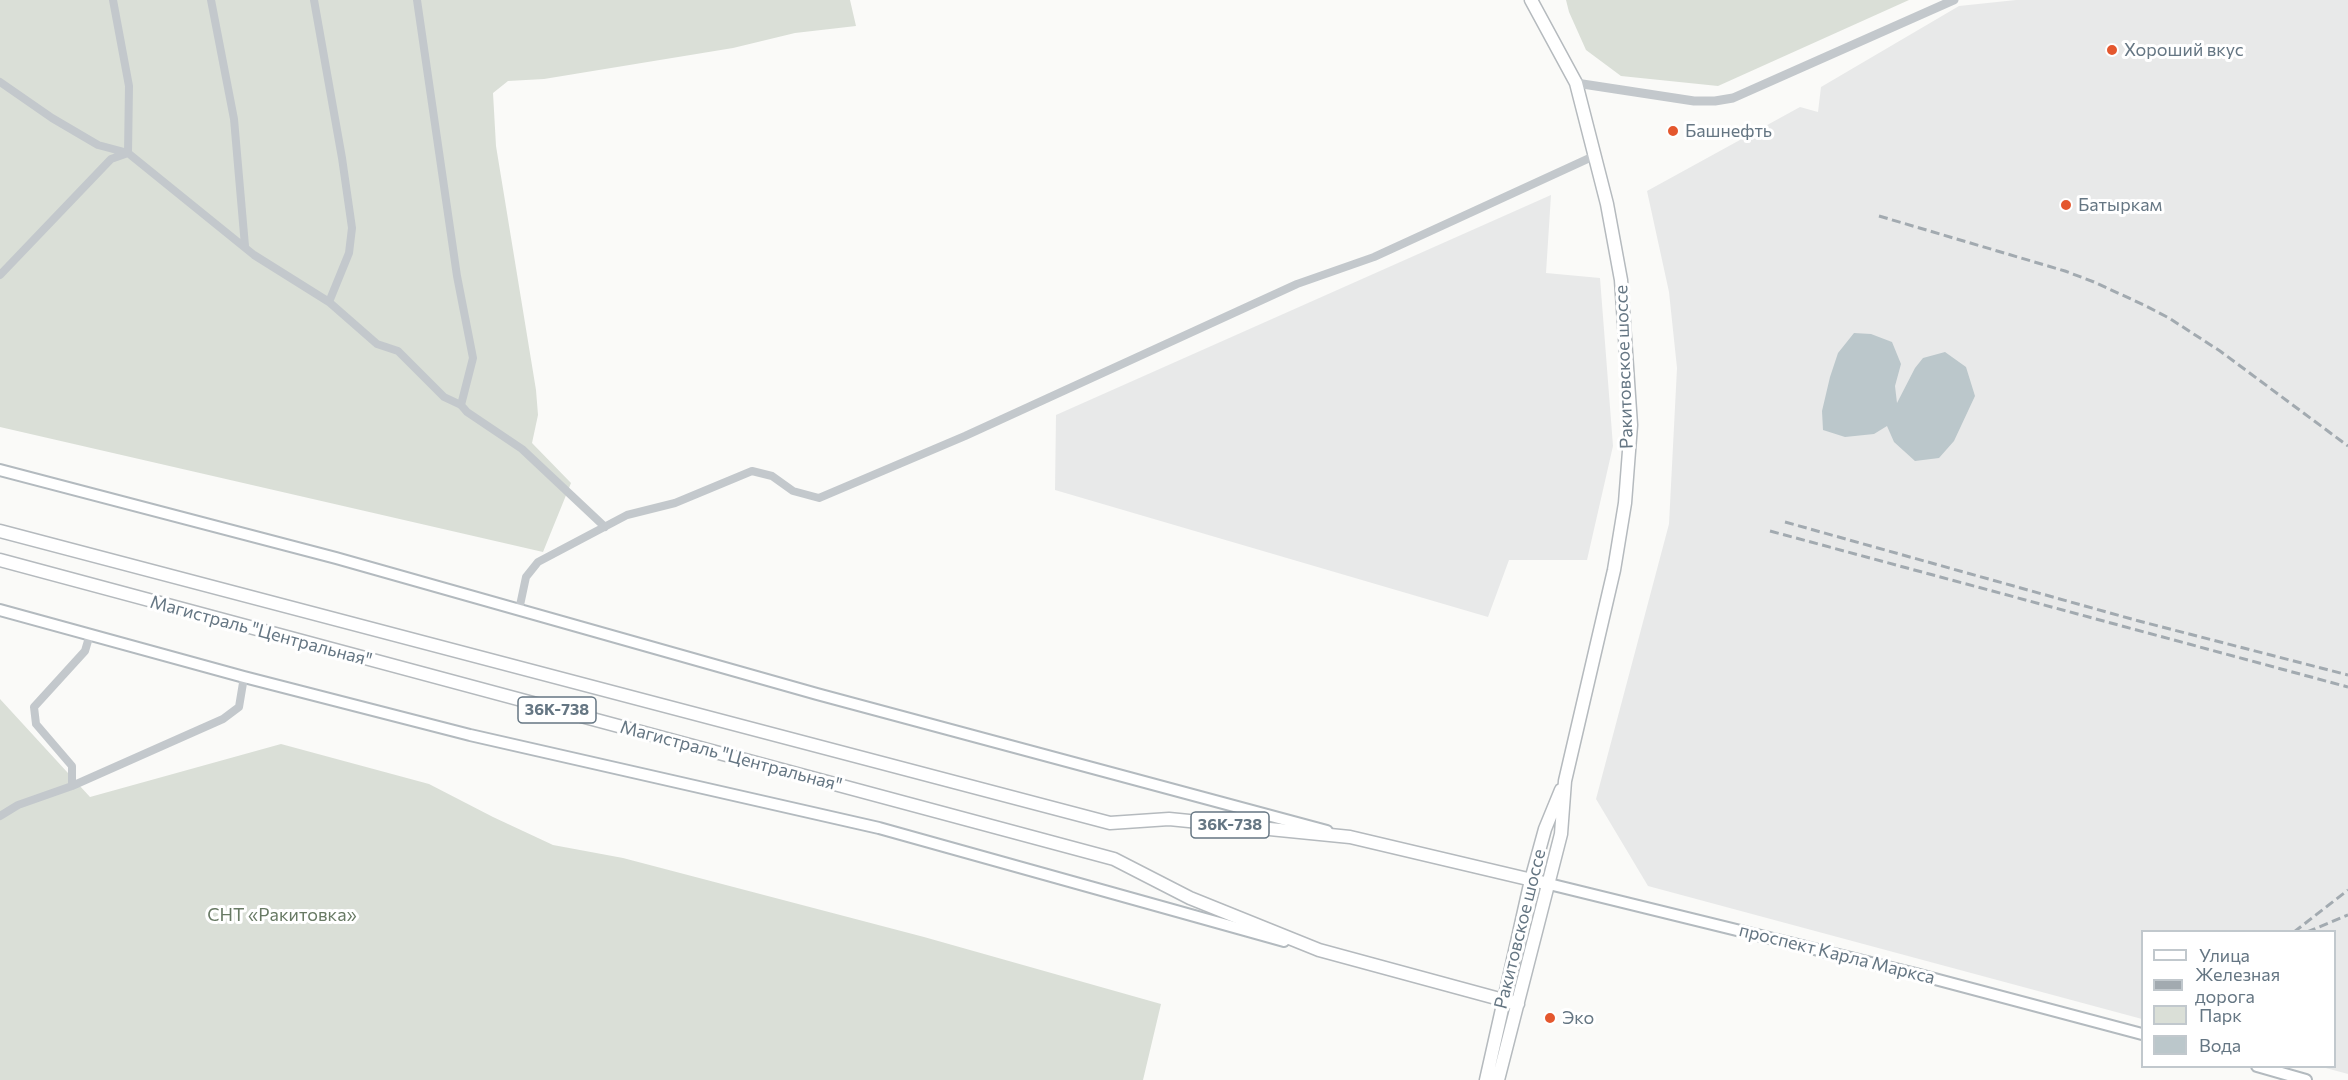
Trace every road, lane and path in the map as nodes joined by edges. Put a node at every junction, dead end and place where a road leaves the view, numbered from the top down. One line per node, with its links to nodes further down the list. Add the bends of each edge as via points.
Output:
1 (113, 0): 9 (street, via 129,86)
2 (211, 0): 11 (street, via 234,119)
3 (314, 0): 13 (street, via 351,228 349,253)
4 (417, 0): 14 (street, via 457,276 473,358)
5 (1531, 0): 8 (main road, Ракитовское шоссе)
6 (1954, 0): 8 (street, via 1733,98 1694,101)
7 (0, 82): 9 (street, via 98,145)
8 (1576, 83): 10 (main road, Ракитовское шоссе)
9 (128, 153): 11 (street); 12 (street, via 111,159)
10 (1594, 156): 16 (street, via 1374,257 1297,284 965,436 819,498 752,471 675,503 627,515); 23 (main road, Ракитовское шоссе, via 1621,280 1631,425 1625,504 1614,570)
11 (245, 246): 13 (street)
12 (0, 275)
13 (329, 302): 14 (street, via 377,344 398,351 444,397)
14 (461, 405): 16 (street, via 522,449)
15 (0, 470): 20 (main road)
16 (605, 527): 20 (street, via 538,562 526,577)
17 (0, 531): 26 (main road, Магистраль "Центральная" / 36К-738, via 1110,824 1169,819)
18 (0, 560): 29 (main road, Магистраль "Центральная" / 36К-738, via 1114,859 1190,898)
19 (0, 610): 21 (main road)
20 (519, 610): 26 (main road)
21 (90, 634): 22 (main road); 24 (street, via 85,651 34,707 36,724 72,766)
22 (244, 677): 24 (street, via 239,707 223,719); 29 (main road, via 470,735 879,828)
23 (1565, 781): 27 (main road, Ракитовское шоссе); 28 (main road, Ракитовское шоссе, via 1561,834)
24 (72, 786): 25 (street, via 18,804)
25 (0, 816)
26 (1350, 837): 27 (main road, 36К-738)
27 (1531, 880): 28 (main road, проспект Карла Маркса); 30 (main road, Ракитовское шоссе)
28 (1550, 884): 31 (main road, Ракитовское шоссе); 32 (main road, проспект Карла Маркса)
29 (1319, 950): 30 (main road, 36К-738)
30 (1503, 999): 31 (main road, 36К-738); 34 (main road, Ракитовское шоссе)
31 (1518, 1004): 35 (main road, Ракитовское шоссе)
32 (2141, 1034)
33 (2264, 1068): 36 (main road)
34 (1486, 1080)
35 (1498, 1080)
36 (2306, 1080)

